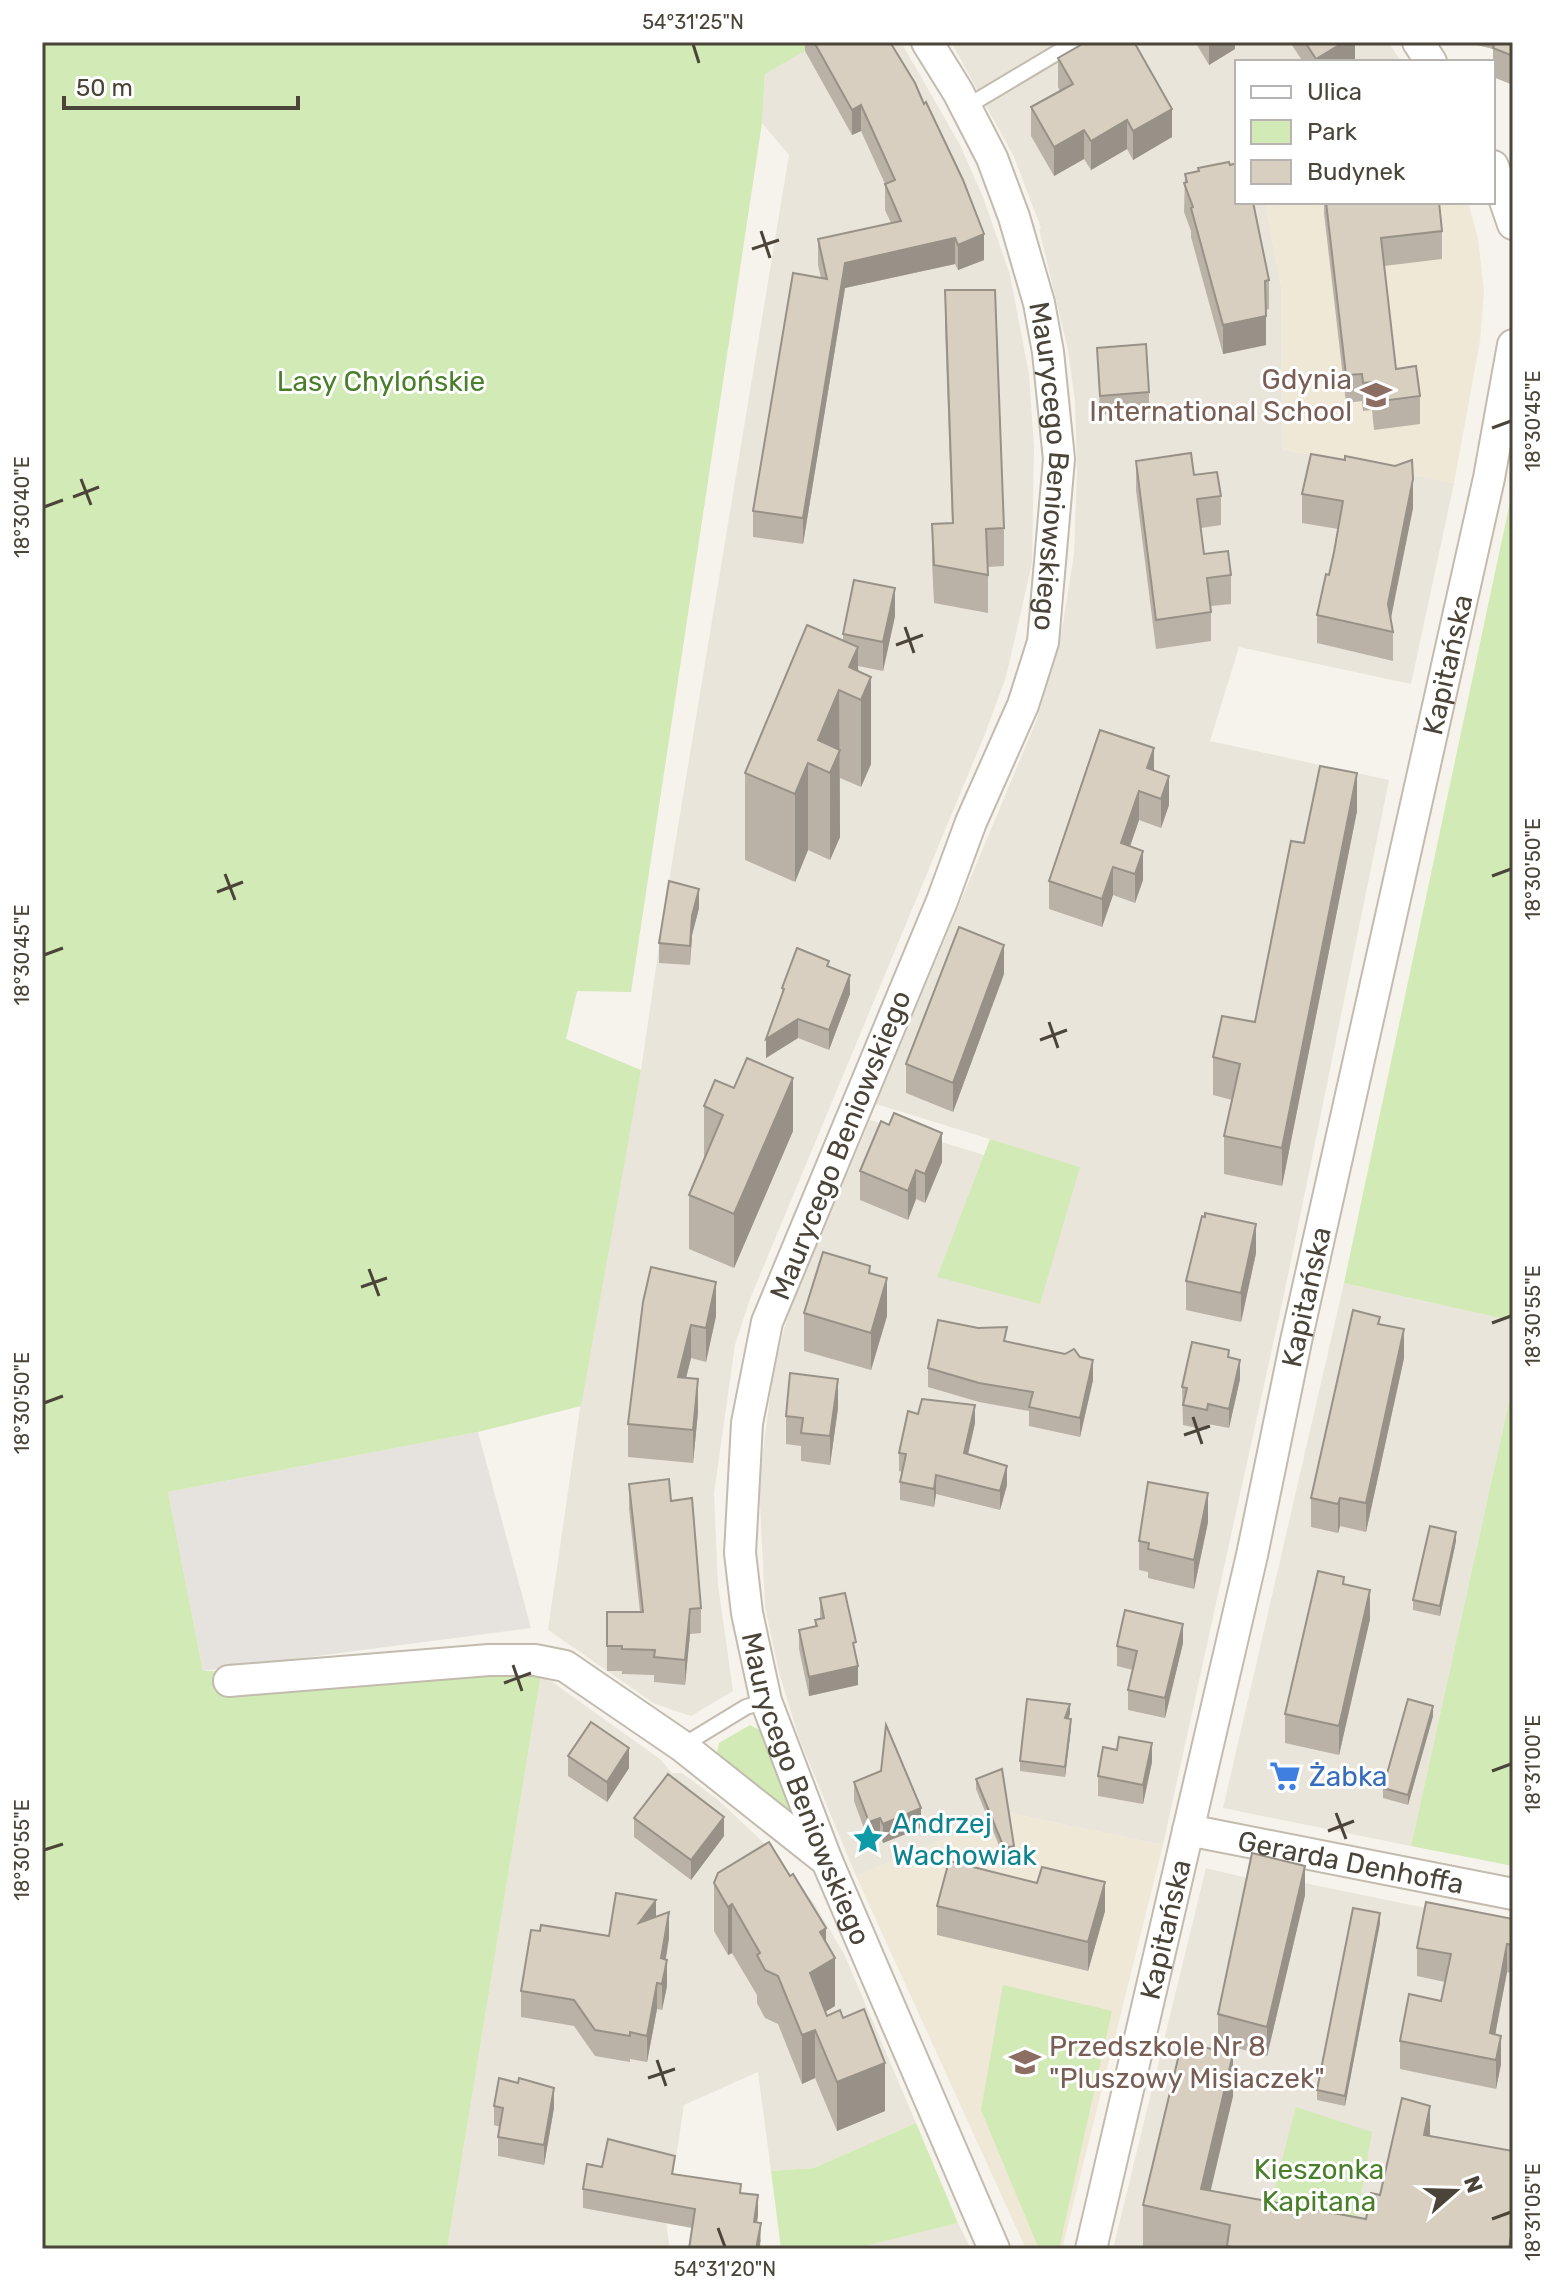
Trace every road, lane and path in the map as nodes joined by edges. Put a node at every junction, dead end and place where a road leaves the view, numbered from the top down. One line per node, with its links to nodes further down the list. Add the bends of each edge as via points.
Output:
1 (927, 42): 5 (street, Maurycego Beniowskiego)
2 (1075, 42): 5 (lane)
3 (1418, 42): 4 (street)
4 (1430, 60)
5 (966, 107): 10 (street, Maurycego Beniowskiego, via 1014,217 1048,352 1059,459 1043,642 1023,705 767,1322 747,1423 740,1553)
6 (1495, 172): 7 (street)
7 (1513, 224)
8 (1513, 345): 12 (street, Kapitańska, via 1489,478)
9 (229, 1681): 11 (street, via 535,1660 565,1666)
10 (766, 1701): 11 (lane, via 746,1707); 13 (street, Maurycego Beniowskiego)
11 (682, 1746): 13 (street)
12 (1188, 1830): 14 (street, Gerarda Denhoffa); 16 (street, Kapitańska)
13 (827, 1861): 15 (street, Maurycego Beniowskiego)
14 (1513, 1894)
15 (994, 2249)
16 (1091, 2249)

